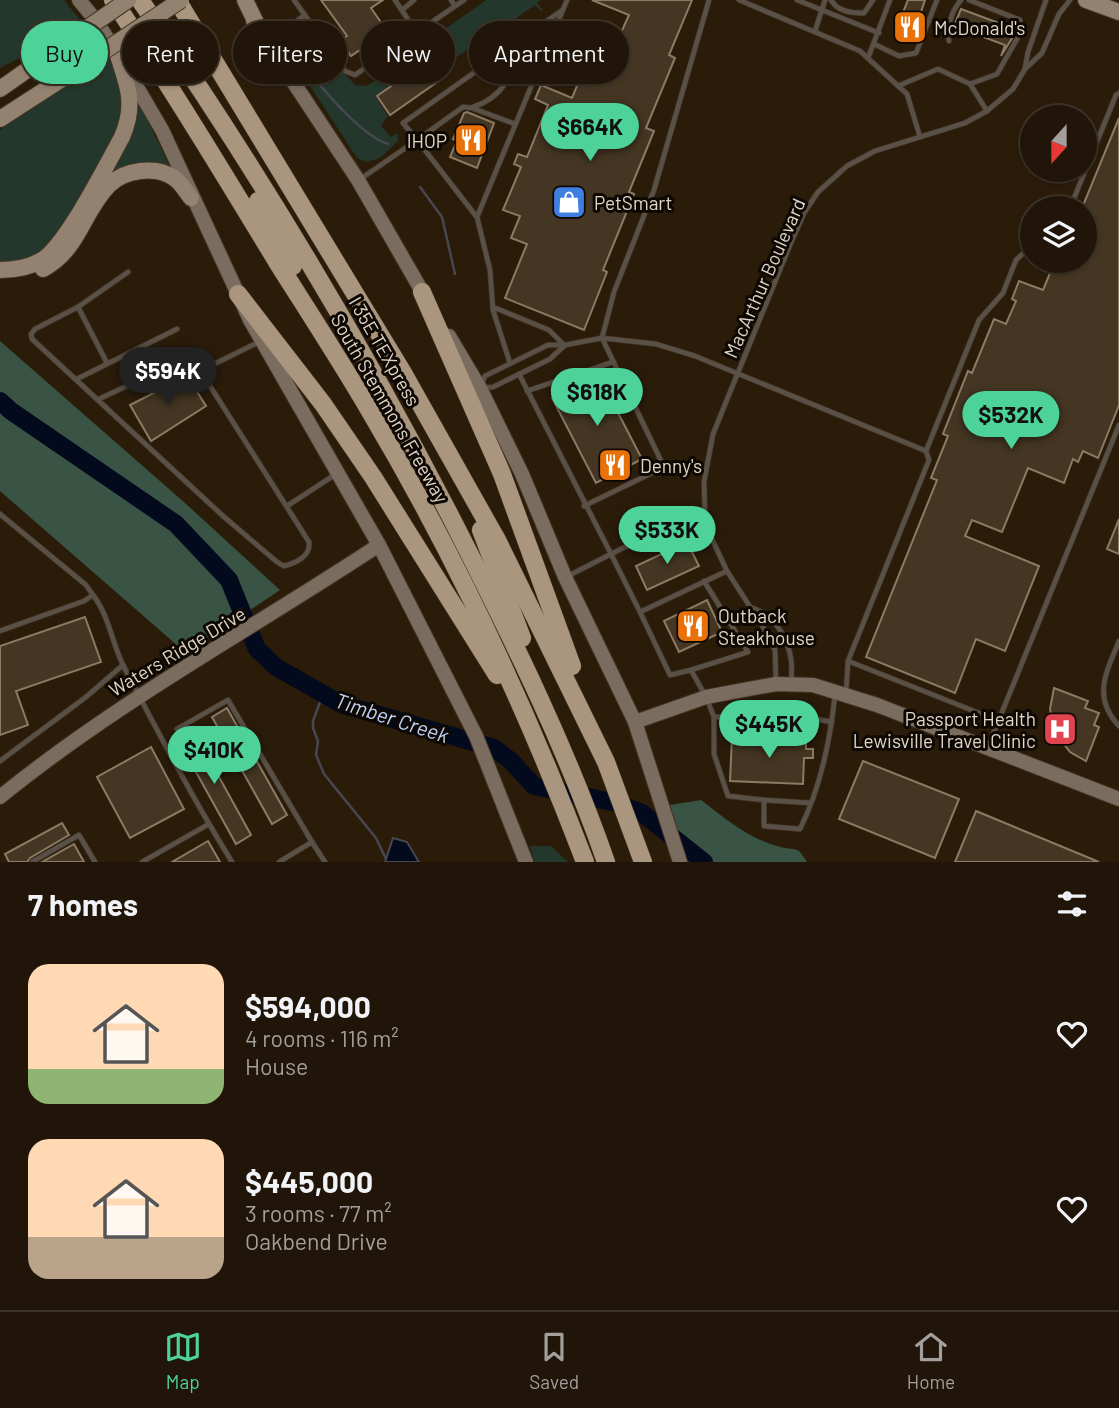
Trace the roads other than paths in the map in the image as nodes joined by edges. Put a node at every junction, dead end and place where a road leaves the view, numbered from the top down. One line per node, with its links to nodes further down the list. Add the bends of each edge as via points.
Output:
1 (79, 0): 47 (main road)
2 (113, 0): 95 (highway, South Stemmons Freeway)
3 (128, 0): 35 (main road, bridge)
4 (140, 0): 36 (highway)
5 (163, 0): 34 (highway)
6 (179, 0): 34 (highway, South Stemmons Freeway); 65 (main road, bridge)
7 (239, 0): 37 (main road)
8 (244, 0): 38 (main road)
9 (294, 0): 33 (lane)
10 (395, 0): 30 (lane)
11 (414, 0): 30 (lane)
12 (451, 0): 28 (lane)
13 (464, 0): 28 (lane)
14 (567, 0): 29 (lane)
15 (709, 0): 82 (lane, via 654,190 614,292)
16 (739, 0): 43 (lane)
17 (797, 0): 31 (lane)
18 (825, 0): 31 (lane)
19 (831, 0): 20 (lane, via 851,13 864,13)
20 (873, 0)
21 (890, 0): 44 (lane)
22 (937, 0): 46 (lane, via 916,53 899,56)
23 (961, 0): 45 (lane, via 947,31)
24 (969, 0): 59 (lane, via 1020,20 1020,32 997,74)
25 (1046, 0): 49 (lane)
26 (1070, 0): 49 (lane, MacArthur Boulevard, via 1042,53)
27 (1086, 0): 32 (main road)
28 (455, 6): 41 (lane)
29 (563, 9): 42 (lane); 66 (lane)
30 (402, 10): 40 (lane)
31 (822, 10): 43 (lane); 44 (lane)
32 (1119, 12)
33 (305, 15): 39 (lane); 50 (lane, via 345,71 355,75)
34 (188, 18): 98 (highway, South Stemmons Freeway)
35 (98, 21)
36 (155, 21)
37 (253, 21)
38 (255, 21)
39 (293, 21)
40 (409, 21)
41 (434, 21)
42 (546, 21)
43 (815, 31): 48 (lane)
44 (879, 33): 46 (lane)
45 (949, 41)
46 (874, 44): 48 (lane)
47 (117, 53): 71 (main road, via 162,130); 74 (main road, via 131,107 122,137 60,242 43,259)
48 (868, 58): 60 (lane)
49 (1025, 69): 64 (lane, MacArthur Boulevard, via 1013,89)
50 (361, 71)
51 (21, 73): 54 (main road)
52 (21, 74): 61 (main road)
53 (469, 76): 68 (lane, via 403,123)
54 (0, 77)
55 (196, 84): 95 (highway)
56 (197, 84): 133 (highway, I 35E TEXpress, via 392,404)
57 (295, 84): 69 (main road)
58 (506, 84): 63 (lane, via 484,104)
59 (970, 85): 60 (lane, via 939,69); 64 (lane)
60 (898, 86): 67 (lane, via 907,94)
61 (0, 89)
62 (1119, 93): 70 (lane)
63 (472, 108): 66 (lane); 68 (lane, via 463,107)
64 (987, 111): 67 (lane, MacArthur Boulevard)
65 (0, 118)
66 (515, 124): 72 (lane)
67 (920, 137): 89 (lane, MacArthur Boulevard, via 863,156 818,192 804,213)
68 (417, 140): 69 (lane); 72 (lane)
69 (358, 180): 77 (main road)
70 (1075, 196)
71 (191, 198): 76 (main road, via 175,178 160,172 125,175 108,186 72,245 56,261 25,276); 78 (main road)
72 (477, 217): 80 (lane)
73 (1020, 256): 97 (lane, via 1003,293 979,320)
74 (0, 270)
75 (128, 272): 79 (lane)
76 (0, 279)
77 (422, 292): 92 (main road); 132 (highway, via 502,474)
78 (238, 294): 83 (main road); 129 (highway, via 373,477)
79 (78, 307): 86 (lane); 91 (lane, via 32,334 32,340)
80 (494, 307): 84 (lane, via 548,330); 87 (lane)
81 (177, 329): 86 (lane)
82 (602, 338): 84 (lane); 85 (lane); 89 (lane, via 671,347)
83 (261, 341): 88 (lane); 101 (main road)
84 (565, 345): 87 (lane, via 548,345); 90 (lane, via 550,359)
85 (613, 362): 93 (lane); 99 (lane)
86 (107, 363): 91 (lane)
87 (510, 363): 92 (lane, via 485,376)
88 (202, 370): 94 (lane, via 191,356); 102 (lane)
89 (737, 373): 97 (lane); 100 (lane, MacArthur Boulevard)
90 (519, 374): 92 (lane); 93 (lane)
91 (77, 379): 94 (lane)
92 (480, 388): 109 (main road)
93 (527, 391): 103 (lane)
94 (99, 399): 102 (lane, via 223,516 284,566 310,549)
95 (372, 414): 129 (highway, South Stemmons Freeway, via 461,579)
96 (1119, 425): 124 (lane)
97 (926, 451): 116 (lane, via 929,460)
98 (456, 464): 132 (highway, South Stemmons Freeway); 133 (highway)
99 (664, 467): 100 (lane); 103 (lane)
100 (704, 469): 105 (lane, MacArthur Boulevard)
101 (337, 472): 102 (lane); 106 (main road)
102 (287, 506)
103 (584, 506): 107 (lane)
104 (0, 514): 111 (lane)
105 (705, 517): 107 (lane, via 673,523); 108 (lane, MacArthur Boulevard)
106 (379, 545): 121 (main road, Waters Ridge Drive); 140 (main road, via 476,736)
107 (611, 554): 109 (lane); 113 (lane)
108 (727, 571): 110 (lane); 112 (lane, MacArthur Boulevard)
109 (565, 577): 125 (main road)
110 (704, 582): 113 (lane); 118 (lane, via 748,652)
111 (93, 595): 114 (lane); 117 (lane, via 102,606)
112 (748, 607): 119 (lane, MacArthur Boulevard, via 775,650); 119 (lane, MacArthur Boulevard, via 772,618 784,634 793,666)
113 (640, 612): 118 (lane, via 670,676)
114 (0, 631)
115 (1119, 641): 127 (lane, via 1104,678 1103,694 1109,715)
116 (848, 661): 120 (lane); 124 (lane)
117 (122, 665): 121 (lane); 131 (lane)
118 (691, 670): 122 (lane)
119 (784, 684): 120 (main road, via 813,685); 122 (main road)
120 (841, 693): 126 (lane); 130 (main road)
121 (139, 695): 134 (main road, Waters Ridge Drive); 138 (lane)
122 (706, 697): 123 (lane); 125 (main road)
123 (714, 717): 126 (lane, via 798,716); 136 (lane, via 713,754 728,796)
124 (999, 721): 130 (lane)
125 (635, 722): 150 (main road)
126 (832, 722): 137 (lane, via 824,767)
127 (1119, 726)
128 (177, 729): 139 (lane, via 228,699)
129 (534, 734): 147 (highway, South Stemmons Freeway)
130 (987, 748): 135 (main road)
131 (0, 761)
132 (606, 762): 149 (highway, South Stemmons Freeway)
133 (572, 769): 148 (highway, I 35E TEXpress)
134 (0, 797)
135 (1119, 799)
136 (764, 800): 137 (lane); 137 (lane, via 764,826 800,829)
137 (811, 803)
138 (209, 824): 143 (lane); 144 (lane)
139 (312, 842): 145 (lane); 146 (lane)
140 (525, 859)
141 (32, 862): 142 (lane, via 79,835)
142 (95, 862)
143 (142, 862)
144 (232, 862)
145 (279, 862)
146 (325, 862)
147 (585, 862)
148 (606, 862)
149 (643, 862)
150 (680, 862)

